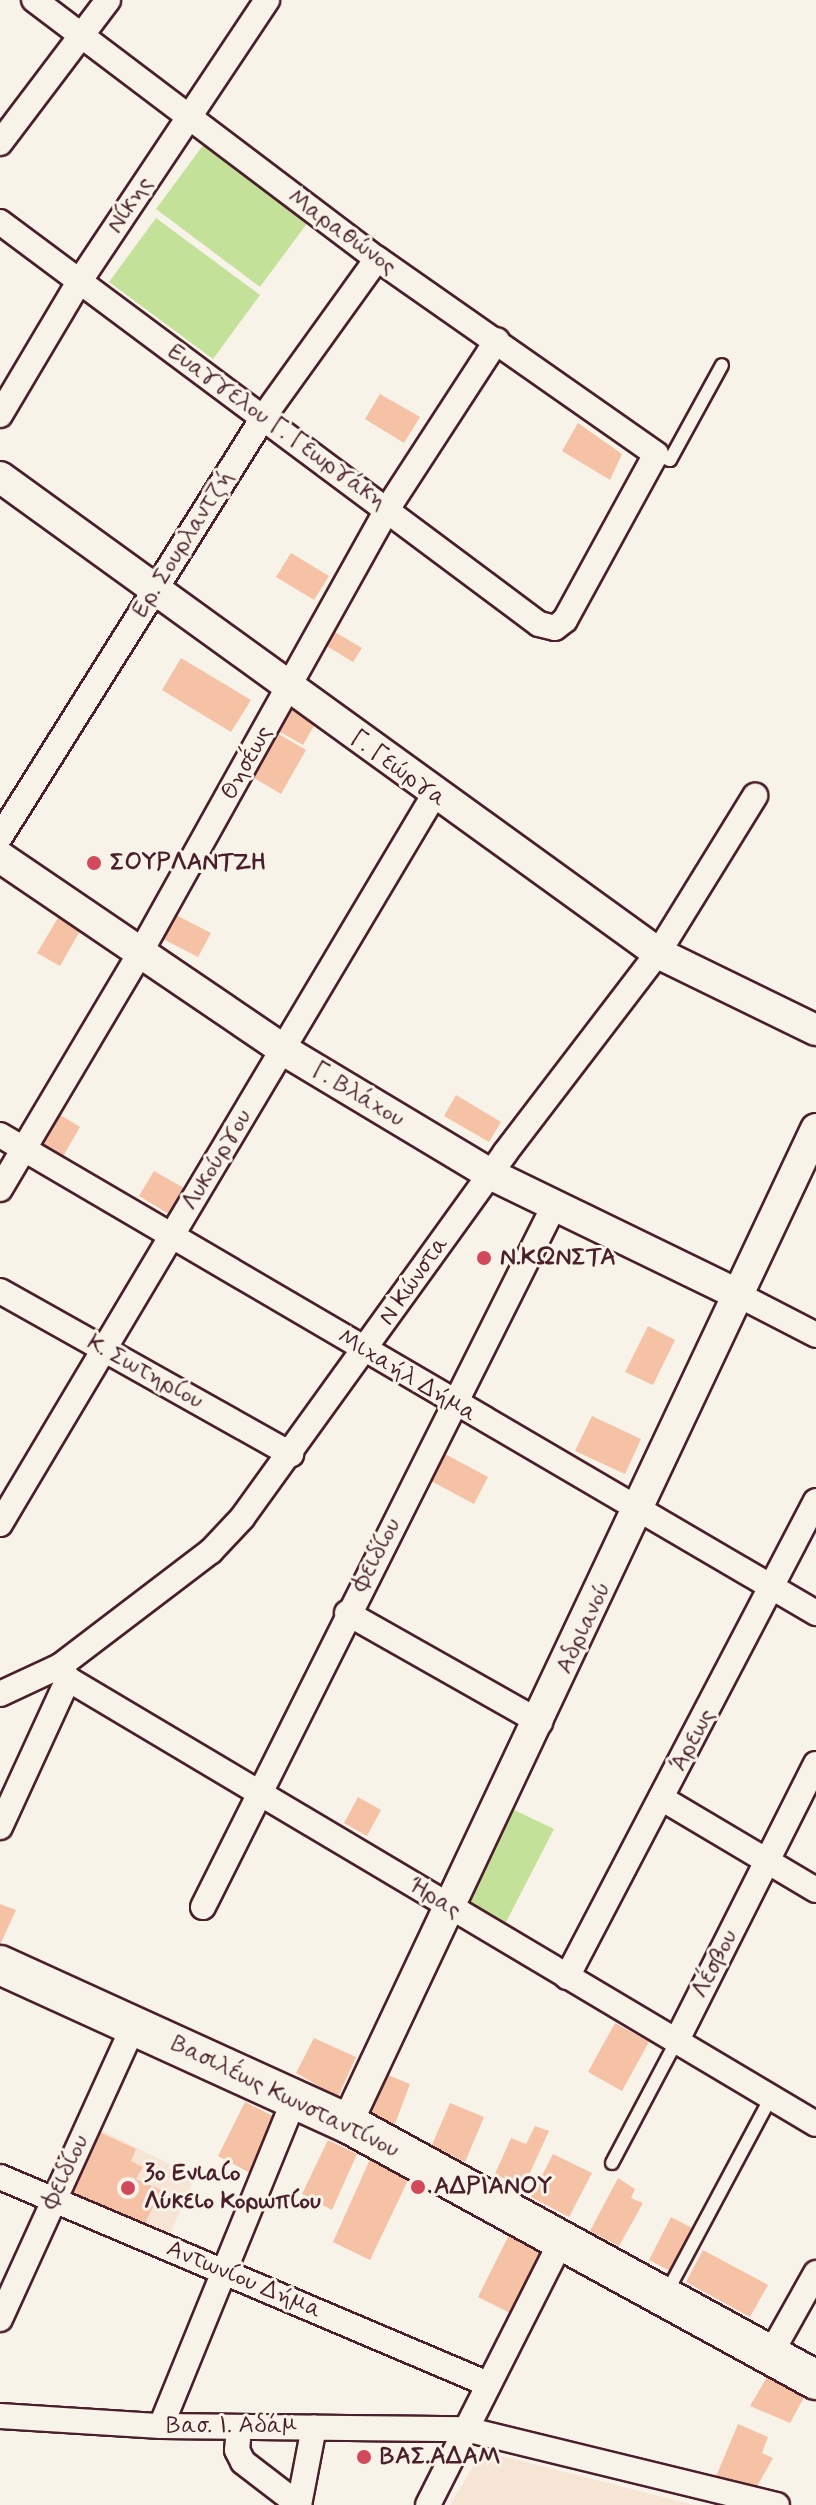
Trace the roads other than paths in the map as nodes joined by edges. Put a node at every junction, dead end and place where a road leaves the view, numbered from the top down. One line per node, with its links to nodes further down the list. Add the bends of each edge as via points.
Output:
1 (34, 0): 4 (street, Μαραθώνος)
2 (108, 0): 4 (street)
3 (267, 0): 5 (street, Νίκης)
4 (82, 36): 5 (street, Μαραθώνος); 6 (street)
5 (188, 117): 8 (street, Μαραθώνος); 9 (street, Νίκης)
6 (0, 143)
7 (0, 222): 9 (street, Ευαγγελου Γ. Γεωργάκη)
8 (377, 259): 10 (street, Μαραθώνος); 13 (street, Ερ. Σουρλαντζή)
9 (79, 282): 12 (street, Νίκης); 13 (street, Ευαγγελου Γ. Γεωργάκη)
10 (497, 340): 14 (street, Μαραθώνος); 16 (street, Θησέως)
11 (722, 365): 14 (lane, via 670,460)
12 (0, 415)
13 (262, 419): 16 (street, Ευαγγελου Γ. Γεωργάκη); 17 (street, Ερ. Σουρλαντζή)
14 (656, 454): 16 (street, Ευαγγελου Γ. Γεωργάκη, via 565,620 555,628 539,624)
15 (0, 477): 17 (street, Γ. Γεώργα)
16 (388, 508): 18 (street, Θησέως)
17 (155, 588): 18 (street, Γ. Γεώργα); 21 (street, Ερ. Σουρλαντζή)
18 (289, 689): 19 (street, Γ. Γεώργα); 23 (street, Θησέως)
19 (434, 795): 24 (street, Γ. Γεώργα); 26 (street, Λυκούργου)
20 (755, 796): 24 (street, Ν Κώνστα)
21 (0, 837)
22 (0, 857): 23 (street, Γ. Βλάχου)
23 (140, 953): 26 (street, Γ. Βλάχου); 29 (street, Θησέως)
24 (658, 953): 25 (street, Γ. Γεώργα); 30 (street, Ν Κώνστα)
25 (816, 1030)
26 (282, 1049): 30 (street, Γ. Βλάχου); 33 (street, Λυκούργου)
27 (816, 1129): 35 (street, Αδριανού)
28 (0, 1135): 29 (street, Μιχαήλ Δήμα)
29 (23, 1149): 31 (street, Θησέως); 33 (street, Μιχαήλ Δήμα)
30 (490, 1174): 32 (street, Γ. Βλάχου); 38 (street, Ν Κώνστα)
31 (0, 1189)
32 (554, 1206): 35 (street, Γ. Βλάχου); 39 (street, Φειδίου)
33 (172, 1235): 37 (street, Λυκούργου); 38 (street, Μιχαήλ Δήμα)
34 (0, 1291): 37 (street, Κ. Σωτηρίου)
35 (737, 1294): 36 (street); 42 (street, Αδριανού)
36 (816, 1335)
37 (103, 1349): 40 (street, Κ. Σωτηρίου); 43 (street, Λυκούργου)
38 (365, 1351): 39 (street, Μιχαήλ Δήμα); 40 (street, Ν Κώνστα)
39 (455, 1405): 42 (street, Μιχαήλ Δήμα); 45 (street, Φειδίου)
40 (291, 1454): 47 (street, Ν Κώνστα, via 211,1551)
41 (816, 1501): 44 (street, Άρεως)
42 (639, 1508): 44 (street, Μιχαήλ Δήμα); 49 (street, Αδριανού)
43 (0, 1524)
44 (773, 1587): 46 (street, Μιχαήλ Δήμα); 52 (street, Άρεως)
45 (347, 1613): 49 (street); 51 (street, Φειδίου)
46 (816, 1613)
47 (64, 1672): 48 (street, Ν Κώνστα); 51 (street, Ήρας); 53 (street)
48 (0, 1694)
49 (540, 1722): 56 (street, Αδριανού)
50 (816, 1764): 54 (street, Λέσβου)
51 (260, 1794): 56 (street, Ήρας); 57 (street, Φειδίου)
52 (661, 1798): 54 (street); 59 (street, Άρεως)
53 (0, 1827)
54 (767, 1861): 55 (street); 61 (street, Λέσβου)
55 (816, 1890)
56 (448, 1906): 59 (street, Ήρας); 64 (street, Αδριανού)
57 (203, 1907)
58 (0, 1965): 60 (main road, Βασιλέως Κωνσταντίνου)
59 (567, 1977): 61 (street, Ήρας)
60 (134, 2025): 63 (main road, Βασιλέως Κωνσταντίνου); 68 (street, Φειδίου)
61 (677, 2040): 62 (street, Ήρας); 66 (lane, Λέσβου)
62 (771, 2097): 65 (street, Ήρας); 72 (lane)
63 (295, 2098): 64 (main road, Βασιλέως Κωνσταντίνου); 70 (street)
64 (347, 2123): 69 (main road, Βασιλέως Κωνσταντίνου)
65 (816, 2124)
66 (612, 2163)
67 (0, 2177): 68 (street, Αντωνίου Δήμα)
68 (53, 2199): 70 (street, Αντωνίου Δήμα); 73 (street, Φειδίου)
69 (563, 2238): 72 (main road, Βασιλέως Κωνσταντίνου); 75 (street)
70 (223, 2272): 75 (street, Αντωνίου Δήμα); 77 (street)
71 (816, 2273): 74 (street)
72 (666, 2295): 74 (main road, Βασιλέως Κωνσταντίνου)
73 (0, 2319)
74 (799, 2367)
75 (488, 2384): 80 (street)
76 (0, 2416): 77 (street, Βασ. Ι. Αδάμ)
77 (161, 2426): 79 (street, Βασ. Ι. Αδάμ)
78 (314, 2427): 79 (street, Βασ. Ι. Αδάμ); 80 (street, Βασ. Ι. Αδάμ); 81 (street)
79 (239, 2428): 81 (street, via 237,2450 243,2462)
80 (465, 2429): 82 (street); 83 (street, Βασ. Ι. Αδάμ)
81 (299, 2505)
82 (428, 2505)
83 (777, 2505)

